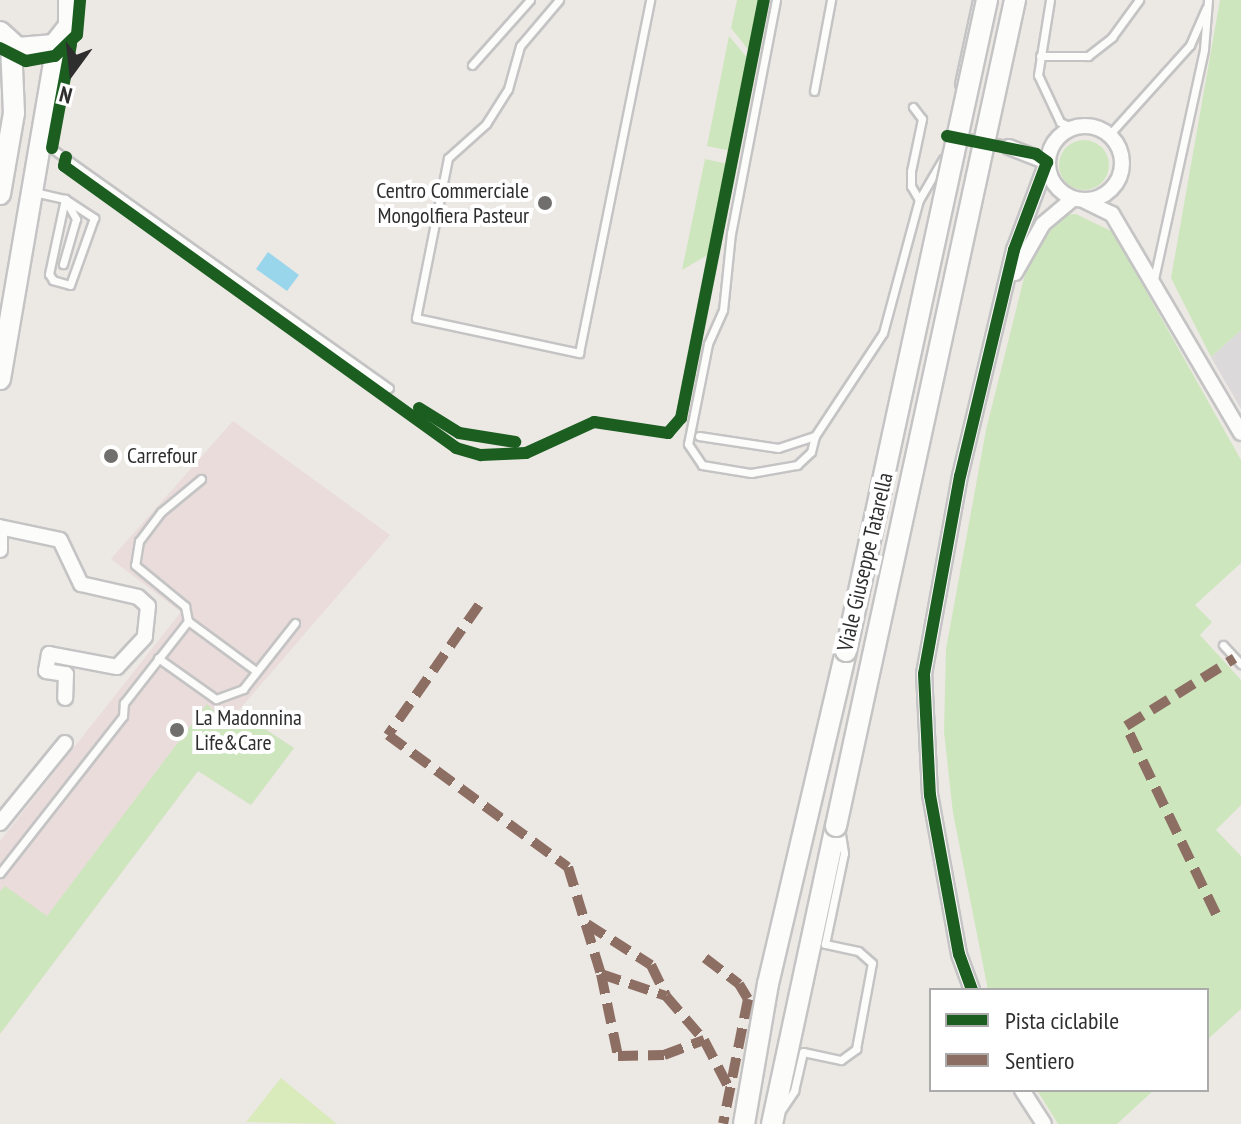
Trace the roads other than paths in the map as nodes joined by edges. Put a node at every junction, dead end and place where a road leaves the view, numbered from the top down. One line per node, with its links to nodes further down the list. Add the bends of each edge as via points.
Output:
1 (69, 0): 13 (main road, via 69,26)
2 (530, 0): 16 (lane)
3 (559, 0): 4 (lane, via 520,46 508,89 486,124 448,158 416,318 579,353)
4 (650, 0)
5 (776, 0): 38 (lane, via 731,233 723,310 708,344 688,444 702,465 751,473 797,465 811,452)
6 (831, 0): 17 (lane)
7 (977, 0): 28 (lane, via 941,165)
8 (987, 0): 56 (main road, Viale Giuseppe Tatarella, bridge, via 768,984)
9 (1015, 0): 51 (main road, Viale Giuseppe Tatarella, bridge)
10 (1050, 0): 15 (lane)
11 (1139, 0): 15 (lane, via 1112,37 1088,56)
12 (1208, 1): 20 (lane, via 1190,45); 32 (lane, via 1204,49)
13 (63, 37): 14 (main road, via 43,50); 21 (main road, via 55,56)
14 (5, 38): 26 (main road, via 14,113)
15 (1040, 56): 19 (lane, via 1040,85 1060,122)
16 (472, 65)
17 (814, 91)
18 (913, 107): 28 (lane, via 922,119 911,171)
19 (1073, 128): 20 (street, via 1092,127); 23 (street, via 1056,140)
20 (1109, 135): 24 (street, via 1122,159)
21 (42, 142): 25 (main road); 35 (lane)
22 (1009, 147): 23 (street)
23 (1047, 162): 29 (street, via 1054,184); 33 (street, via 1019,231)
24 (1115, 186): 29 (street); 30 (street)
25 (34, 192): 27 (lane); 34 (main road)
26 (0, 194)
27 (65, 199): 27 (lane, via 49,274 70,285 94,218); 31 (lane, via 76,219)
28 (919, 200): 38 (lane, via 883,333)
29 (1079, 200): 30 (street); 33 (street, via 1043,224)
30 (1112, 214): 32 (street)
31 (63, 264)
32 (1154, 279): 36 (street)
33 (1008, 284): 54 (street, via 960,476 924,674 930,795 959,954)
34 (0, 379)
35 (389, 388)
36 (1241, 433)
37 (699, 436): 38 (lane, via 778,448)
38 (815, 436)
39 (201, 479): 42 (lane, via 161,512 134,552 142,575 185,606)
40 (2, 528): 41 (street); 48 (street, via 60,540 76,580 138,597 148,606 145,637 117,667 49,654 46,671 66,674)
41 (0, 550)
42 (188, 621): 45 (lane); 47 (lane)
43 (295, 623): 47 (lane)
44 (1223, 645): 46 (lane)
45 (158, 658): 47 (lane, via 216,699 243,689); 53 (lane, via 124,703 123,716)
46 (1241, 664)
47 (256, 671)
48 (65, 698)
49 (65, 743): 50 (street)
50 (6, 808): 52 (street)
51 (837, 820): 57 (main road, Viale Giuseppe Tatarella); 57 (lane, via 844,853 825,944 858,951 872,963 856,1049 841,1060 803,1052 794,1091)
52 (0, 823)
53 (0, 873)
54 (971, 988)
55 (1023, 1092): 58 (street)
56 (743, 1122)
57 (772, 1124)
58 (1043, 1124)

